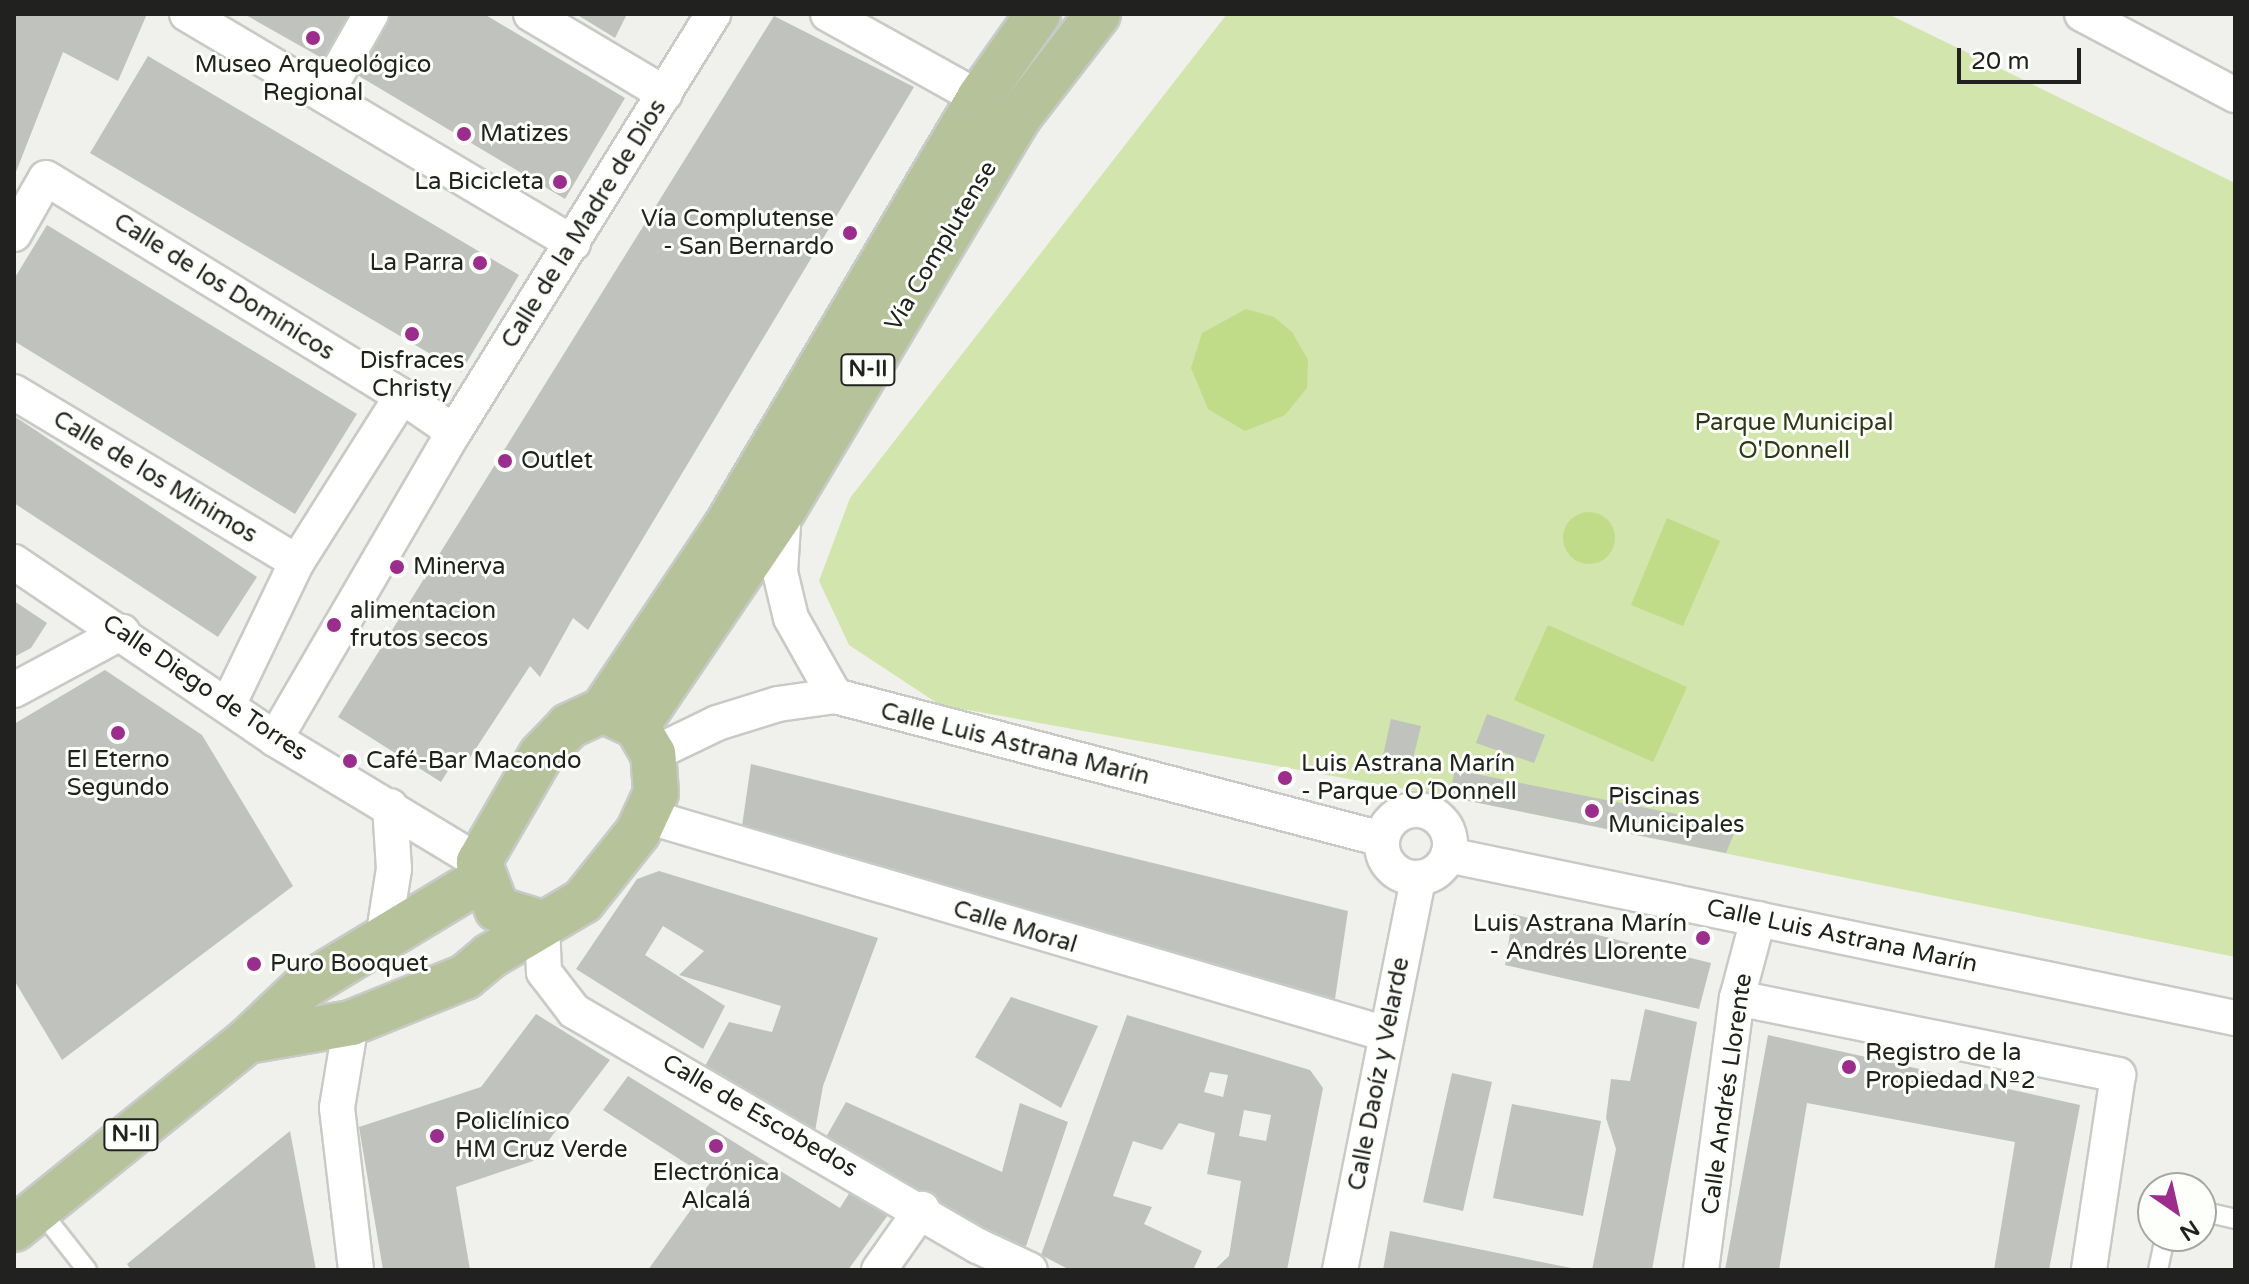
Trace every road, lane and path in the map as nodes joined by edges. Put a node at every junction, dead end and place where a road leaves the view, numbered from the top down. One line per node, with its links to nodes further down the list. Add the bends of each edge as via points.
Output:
1 (187, 14): 10 (street)
2 (371, 14): 10 (street)
3 (531, 14): 9 (street)
4 (713, 14): 9 (street, Calle de la Madre de Dios)
5 (828, 14): 12 (street)
6 (1038, 14): 12 (main road, Vía Complutense / N-II)
7 (1098, 14): 18 (main road, Vía Complutense / N-II, via 1018,118)
8 (2082, 14): 11 (street)
9 (665, 94): 14 (street, Calle de la Madre de Dios)
10 (325, 95): 14 (street)
11 (2235, 95)
12 (979, 98): 25 (main road, Vía Complutense / N-II, via 733,516)
13 (14, 234): 16 (street, Calle de los Dominicos, via 46,178)
14 (573, 243): 17 (street, Calle de la Madre de Dios)
15 (14, 392): 20 (street, Calle de los Mínimos)
16 (402, 396): 17 (street); 20 (street)
17 (454, 432): 26 (street, Calle de la Madre de Dios)
18 (784, 509): 23 (street, via 780,572 791,618); 25 (main road, Vía Complutense / N-II)
19 (14, 562): 21 (street, Calle Diego de Torres)
20 (297, 562): 24 (street)
21 (122, 632): 22 (street); 24 (street, Calle Diego de Torres)
22 (14, 690)
23 (835, 696): 25 (street, Calle Luis Astrana Marín, via 778,704 732,718); 29 (street, Calle Luis Astrana Marín)
24 (229, 703): 26 (street, Calle Diego de Torres)
25 (631, 730): 28 (main road, via 656,793); 31 (main road, via 569,726 541,755)
26 (275, 739): 27 (street, Calle Diego de Torres)
27 (390, 806): 31 (street, Calle Diego de Torres); 35 (street, via 394,869)
28 (646, 816): 34 (main road, via 583,901); 39 (street, Calle Moral)
29 (1382, 839): 30 (street, via 1397,816 1424,811 1446,828); 32 (street, via 1382,851 1395,871)
30 (1448, 855): 32 (street, via 1431,875); 33 (street, Calle Luis Astrana Marín)
31 (481, 870): 34 (main road, via 497,909); 35 (main road, N-II)
32 (1418, 878): 39 (street, Calle Daoíz y Velarde)
33 (1758, 919): 36 (street, Calle Andrés Llorente); 37 (street, Calle Luis Astrana Marín)
34 (542, 923): 38 (main road, N-II, via 465,977); 41 (street, Calle de Escobedos, via 544,972 574,1011)
35 (383, 939): 40 (main road, N-II, via 305,986)
36 (1737, 998): 48 (street, Calle Andrés Llorente); 49 (street, via 2118,1075)
37 (2235, 1018)
38 (351, 1023): 40 (main road, N-II); 44 (street, via 337,1108)
39 (1386, 1034): 47 (street, Calle Daoíz y Velarde)
40 (247, 1041): 42 (main road, N-II)
41 (922, 1209): 45 (street); 46 (street, Calle de Escobedos)
42 (27, 1219): 43 (lane)
43 (87, 1270)
44 (356, 1270)
45 (879, 1270)
46 (1030, 1270)
47 (1340, 1270)
48 (1701, 1270)
49 (2089, 1270)

